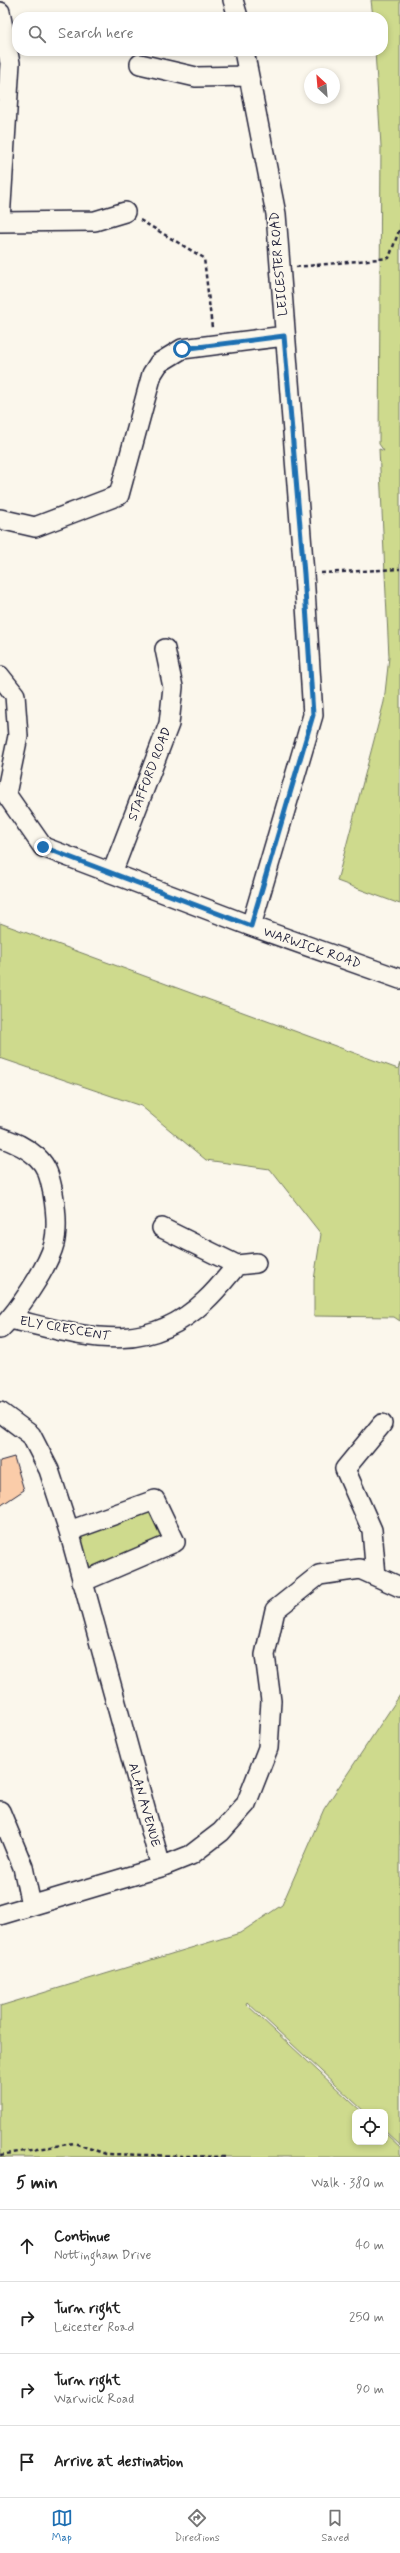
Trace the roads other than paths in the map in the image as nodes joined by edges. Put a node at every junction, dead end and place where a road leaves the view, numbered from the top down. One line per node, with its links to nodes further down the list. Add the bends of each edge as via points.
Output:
1 (233, 0): 3 (street)
2 (0, 12): 8 (street, via 10,63)
3 (237, 12)
4 (245, 56): 6 (street, LEICESTER ROAD)
5 (140, 64): 6 (street, via 196,77)
6 (248, 76): 9 (street, LEICESTER ROAD, via 276,214)
7 (125, 212): 8 (street, via 95,221)
8 (0, 221)
9 (284, 336): 10 (street, via 182,349 159,363 152,374 119,496 35,527); 14 (street, LEICESTER ROAD, via 313,715)
10 (0, 519)
11 (165, 649): 13 (street, STAFFORD ROAD, via 173,688 169,724)
12 (0, 676): 13 (street, WARWICK ROAD, via 15,696 18,736 6,794 43,847)
13 (112, 873): 14 (street, WARWICK ROAD)
14 (251, 926): 15 (street, WARWICK ROAD)
15 (400, 979)
16 (0, 1137): 20 (street, via 22,1145 38,1158 49,1173 56,1213 54,1245 32,1288)
17 (162, 1228): 19 (street)
18 (256, 1263): 19 (street)
19 (237, 1265): 20 (street, ELY CRESCENT, via 205,1301 182,1319 157,1331 130,1339 103,1339)
20 (5, 1324)
21 (0, 1412): 23 (street, ALAN AVENUE, via 31,1435 49,1470)
22 (382, 1424): 24 (street, via 345,1469 372,1530)
23 (69, 1531): 25 (street, ALAN AVENUE); 25 (street, via 155,1500 175,1542)
24 (376, 1576): 26 (street); 28 (street, via 360,1568 320,1575 275,1610 265,1655 270,1701 268,1748 246,1804 221,1832 191,1855)
25 (82, 1582): 28 (street, ALAN AVENUE)
26 (400, 1587)
27 (0, 1811): 29 (street, via 23,1867)
28 (161, 1866): 29 (street)
29 (31, 1905): 30 (street)
30 (0, 1914)

